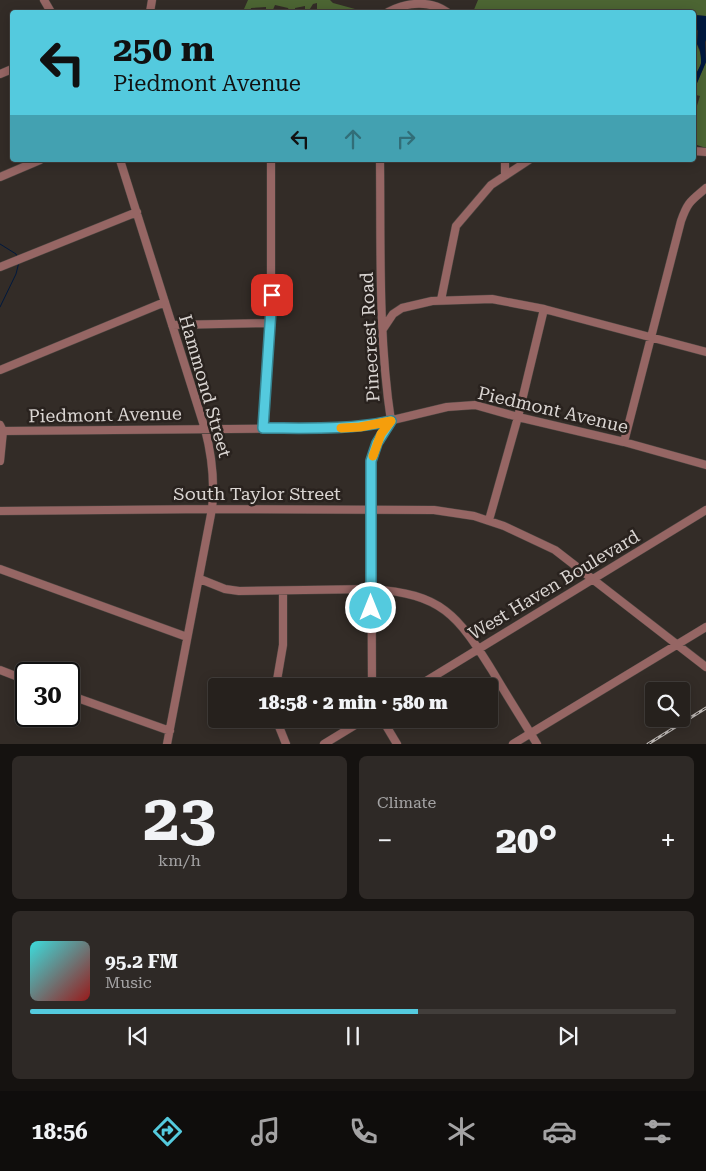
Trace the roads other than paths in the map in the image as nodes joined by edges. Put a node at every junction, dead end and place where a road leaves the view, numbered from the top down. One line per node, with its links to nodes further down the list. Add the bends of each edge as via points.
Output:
1 (392, 10): 2 (street, via 424,1)
2 (444, 10)
3 (35, 162): 10 (street)
4 (121, 162): 12 (street, Hammond Street)
5 (271, 162): 17 (street)
6 (380, 162): 19 (street, Pinecrest Road)
7 (505, 162): 9 (street)
8 (526, 162): 9 (street)
9 (505, 175): 14 (street, via 480,195 456,226)
10 (0, 177)
11 (706, 188): 20 (street, via 686,206)
12 (137, 212): 13 (street); 15 (street, Hammond Street)
13 (0, 267)
14 (440, 300): 16 (street, via 492,299); 19 (street, via 402,308 387,320)
15 (165, 302): 18 (street, Hammond Street); 22 (street)
16 (544, 309): 20 (street); 23 (street)
17 (271, 323): 18 (street); 27 (street)
18 (172, 325): 26 (street, Hammond Street)
19 (382, 331): 24 (street, Pinecrest Road)
20 (650, 338): 21 (street); 28 (street)
21 (706, 352)
22 (0, 370)
23 (518, 417): 24 (street, Piedmont Avenue, via 464,405); 28 (street, Piedmont Avenue); 35 (street)
24 (391, 421): 27 (street, Piedmont Avenue, via 352,427); 32 (street, Pinecrest Road, via 377,443 371,461)
25 (2, 428): 26 (street, Piedmont Avenue); 29 (street)
26 (205, 428): 27 (street, Piedmont Avenue); 31 (street, Hammond Street, via 213,465)
27 (263, 428)
28 (624, 442): 30 (street, Piedmont Avenue)
29 (0, 461)
30 (706, 465)
31 (212, 509): 32 (street, South Taylor Street); 34 (street, South Taylor Street); 37 (street, Hammond Street)
32 (371, 509): 35 (street, South Taylor Street, via 434,510); 39 (street, Pinecrest Road)
33 (706, 510): 38 (street, West Haven Boulevard)
34 (0, 511)
35 (489, 520): 38 (street, South Taylor Street, via 555,550)
36 (0, 569): 42 (street)
37 (200, 579): 40 (street, via 225,590); 42 (street, Hammond Street)
38 (594, 579): 43 (street, South Taylor Street); 44 (street, West Haven Boulevard)
39 (371, 588): 40 (street); 44 (street, via 406,593 436,604 464,627); 49 (street, Pinecrest Road)
40 (283, 591): 48 (street, via 284,644)
41 (706, 627): 43 (street)
42 (188, 637): 55 (street, Hammond Street)
43 (675, 645): 45 (street, South Taylor Street); 56 (street)
44 (479, 649): 50 (street, West Haven Boulevard); 56 (street)
45 (706, 667)
46 (0, 670): 47 (street)
47 (15, 676)
48 (278, 678)
49 (372, 678)
50 (431, 678)
51 (80, 699): 55 (street)
52 (280, 728): 58 (street)
53 (350, 728): 59 (street)
54 (387, 728): 60 (street)
55 (170, 731): 57 (street, Hammond Street)
56 (530, 733): 61 (street); 62 (street)
57 (167, 744)
58 (286, 744)
59 (324, 744)
60 (397, 744)
61 (512, 744)
62 (536, 744)

